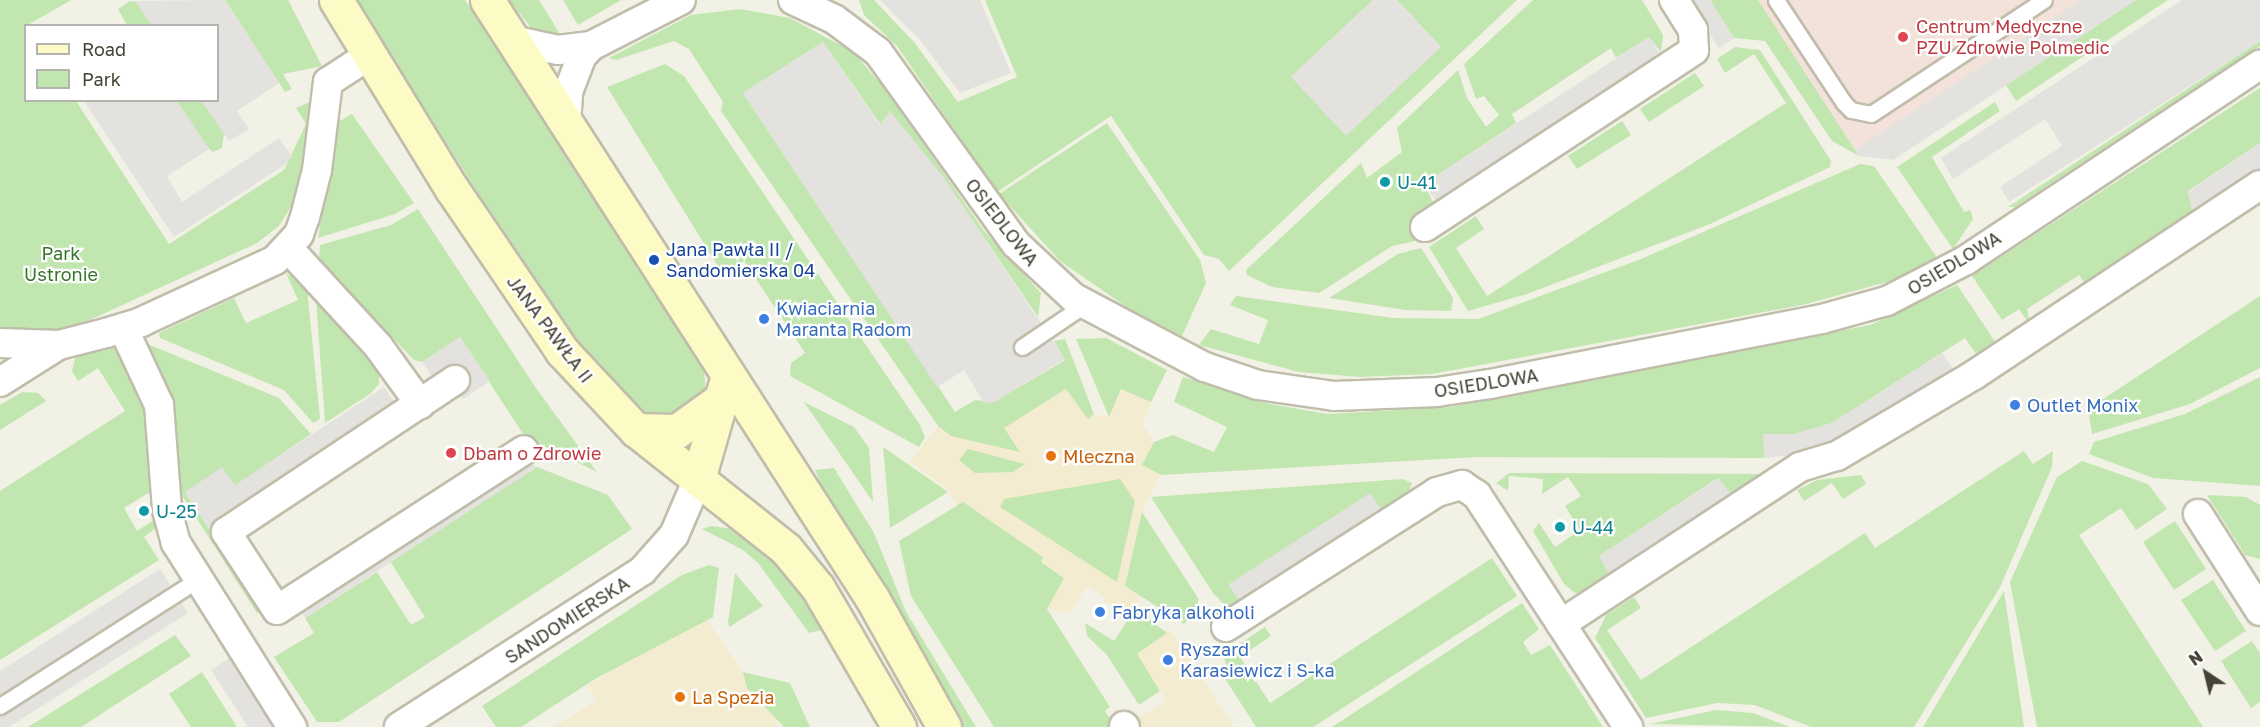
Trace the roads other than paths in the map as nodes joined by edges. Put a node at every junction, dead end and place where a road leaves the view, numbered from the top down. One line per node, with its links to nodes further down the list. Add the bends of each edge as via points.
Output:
1 (336, 0): 11 (street, JANA PAWŁA II)
2 (487, 0): 9 (street)
3 (681, 0): 10 (street)
4 (793, 0): 8 (street, OSIEDLOWA)
5 (1674, 0): 15 (street, via 1693,30 1694,50)
6 (1776, 0): 7 (lane, via 1844,103 1851,110 1871,114)
7 (2044, 0)
8 (832, 8): 17 (street, OSIEDLOWA, via 878,52 1016,244 1042,273)
9 (512, 40): 10 (street, via 558,50); 13 (street)
10 (591, 46): 13 (street, via 572,76)
11 (368, 57): 16 (street, via 328,82 317,170 302,226); 26 (street, JANA PAWŁA II, via 537,317 584,376)
12 (2260, 65): 17 (street, OSIEDLOWA, via 1956,266 1887,301 1822,319 1490,384 1437,392 1334,396 1258,385 1205,366)
13 (566, 124): 24 (street)
14 (2260, 185): 33 (street, via 1974,375 1847,451 1800,467)
15 (1425, 227)
16 (288, 249): 18 (street, via 275,260); 25 (street, via 378,346)
17 (1084, 305): 21 (lane)
18 (123, 328): 20 (street); 30 (street, via 159,405 167,510 176,543)
19 (0, 343): 20 (street, via 30,348)
20 (59, 345): 23 (street)
21 (1022, 347)
22 (455, 380): 25 (street)
23 (0, 382)
24 (724, 387): 26 (street, via 677,431); 28 (street); 40 (street, via 872,598)
25 (420, 404): 27 (street, via 226,531 277,610)
26 (636, 430): 28 (street, JANA PAWŁA II)
27 (524, 450)
28 (698, 479): 36 (street, SANDOMIERSKA, via 674,535 642,571); 39 (street, JANA PAWŁA II, via 772,537 803,568)
29 (2198, 514): 31 (street)
30 (197, 580): 35 (lane); 37 (street)
31 (2252, 582): 32 (street)
32 (2260, 612)
33 (1561, 624): 34 (street, via 1477,495 1462,485 1437,492); 41 (street)
34 (1226, 627)
35 (0, 706)
36 (435, 717): 38 (street, SANDOMIERSKA)
37 (292, 727)
38 (399, 727)
39 (899, 727)
40 (944, 727)
41 (1628, 727)

